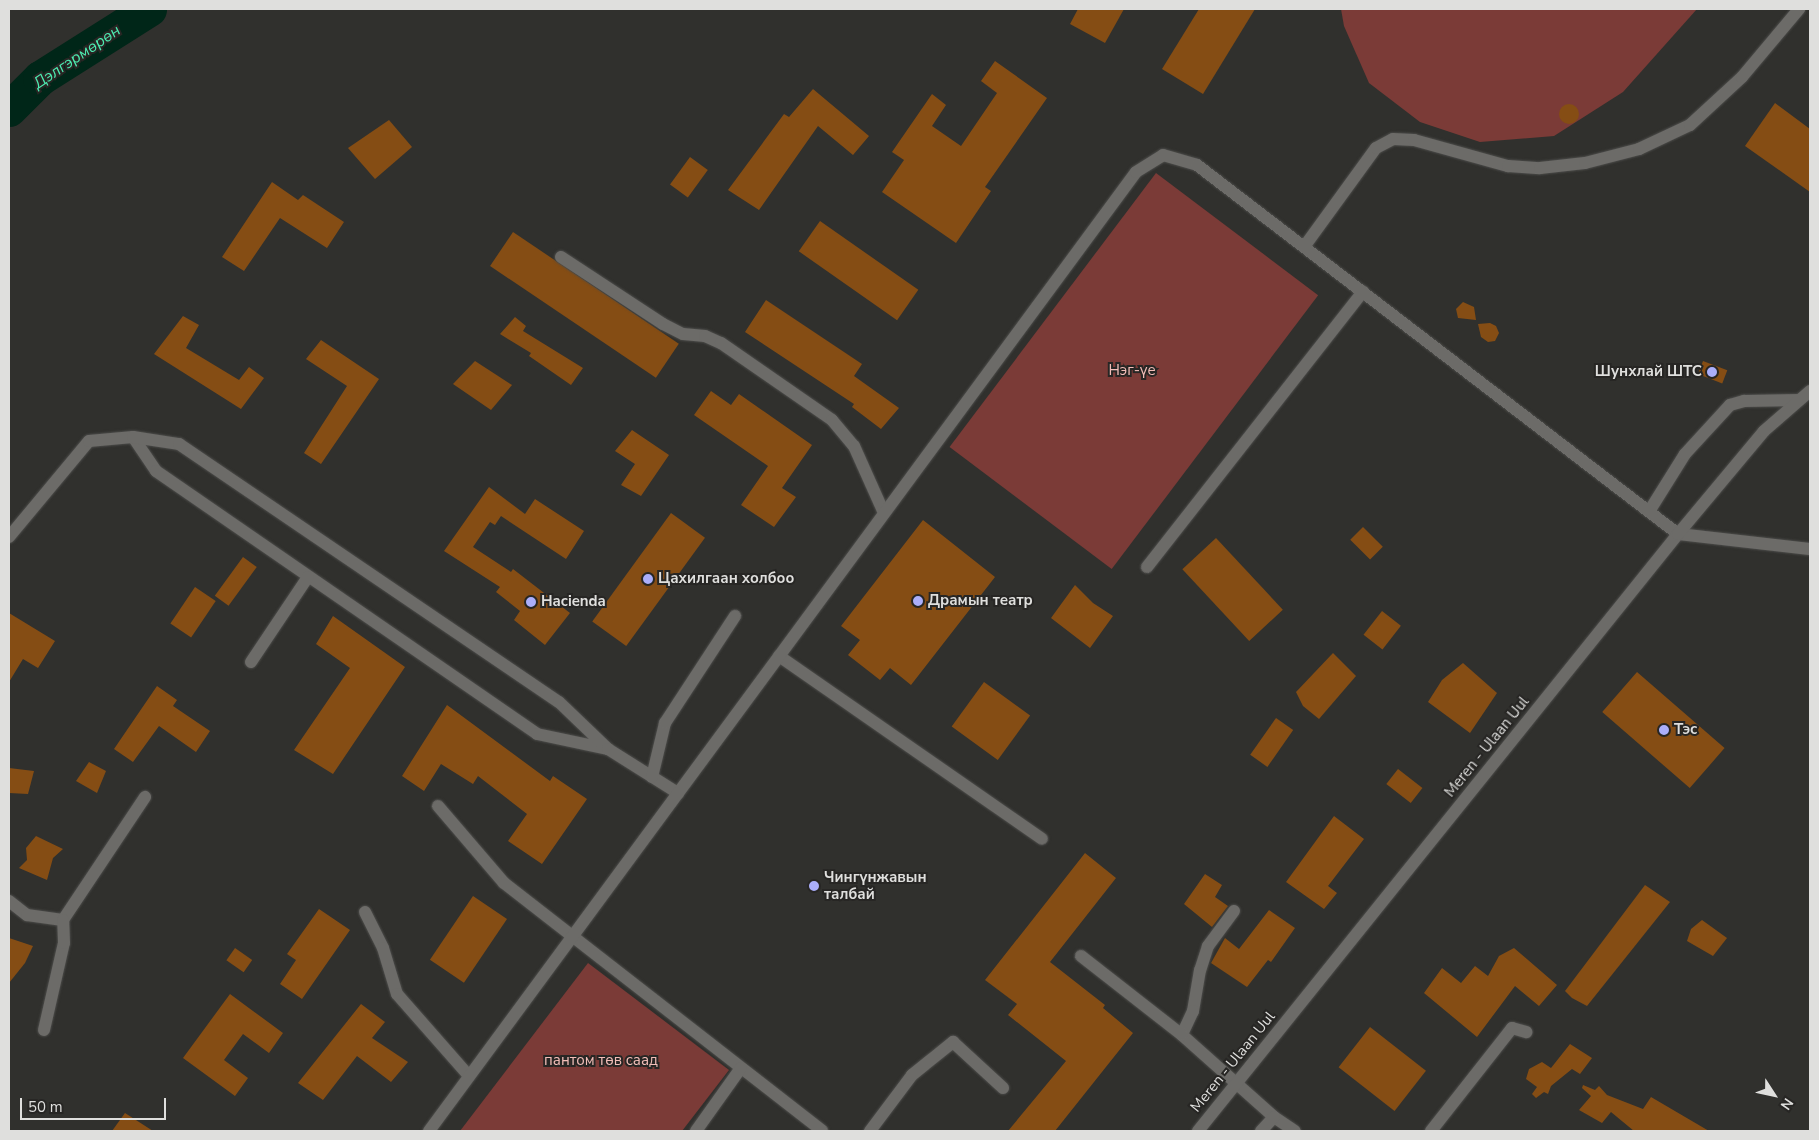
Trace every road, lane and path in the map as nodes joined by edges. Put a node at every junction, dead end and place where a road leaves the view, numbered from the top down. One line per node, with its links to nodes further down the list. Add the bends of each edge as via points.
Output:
1 (1799, 9): 2 (street, via 1742,77 1690,124 1639,150 1585,163 1516,167 1414,140 1393,139 1376,148)
2 (1304, 247): 4 (street); 9 (street, via 1197,165 1163,155 1136,172)
3 (562, 257): 9 (street, via 663,324 683,334 705,336 721,343 832,420 854,446)
4 (1364, 292): 8 (street); 13 (street)
5 (1810, 391): 6 (street, Meren - Ulaan Uul)
6 (1800, 400): 8 (street, via 1744,401 1730,405 1684,454); 10 (street, Meren - Ulaan Uul, via 1764,431)
7 (133, 437): 11 (street, via 89,441); 14 (street, via 156,471); 18 (street, via 179,444 559,702)
8 (1650, 510): 10 (street)
9 (884, 513): 16 (street)
10 (1678, 534): 12 (street); 35 (street, Meren - Ulaan Uul)
11 (9, 537)
12 (1810, 549)
13 (1147, 567)
14 (308, 577): 17 (street); 18 (street, via 537,734)
15 (735, 616): 19 (street, via 665,723)
16 (779, 656): 20 (street); 23 (street)
17 (251, 662)
18 (608, 749): 19 (street)
19 (652, 776): 20 (street)
20 (678, 793): 28 (street)
21 (144, 797): 27 (street)
22 (438, 806): 28 (street, via 504,883)
23 (1042, 839)
24 (9, 901): 27 (street, via 27,915)
25 (1234, 911): 32 (street, via 1208,946 1193,1011)
26 (365, 912): 34 (street, via 383,948 397,994)
27 (63, 920): 30 (street, via 64,943)
28 (571, 937): 33 (street); 34 (street)
29 (1082, 956): 32 (street)
30 (44, 1030)
31 (1526, 1032): 45 (street, via 1512,1028)
32 (1182, 1035): 35 (street)
33 (741, 1068): 38 (street); 40 (street)
34 (469, 1076): 39 (street)
35 (1237, 1084): 37 (street); 42 (street, Meren - Ulaan Uul)
36 (1003, 1088): 41 (street, via 953,1042 912,1075)
37 (1274, 1117): 43 (street); 44 (street)
38 (814, 1129)
39 (430, 1131)
40 (696, 1131)
41 (870, 1131)
42 (1198, 1131)
43 (1261, 1131)
44 (1296, 1131)
45 (1431, 1131)

